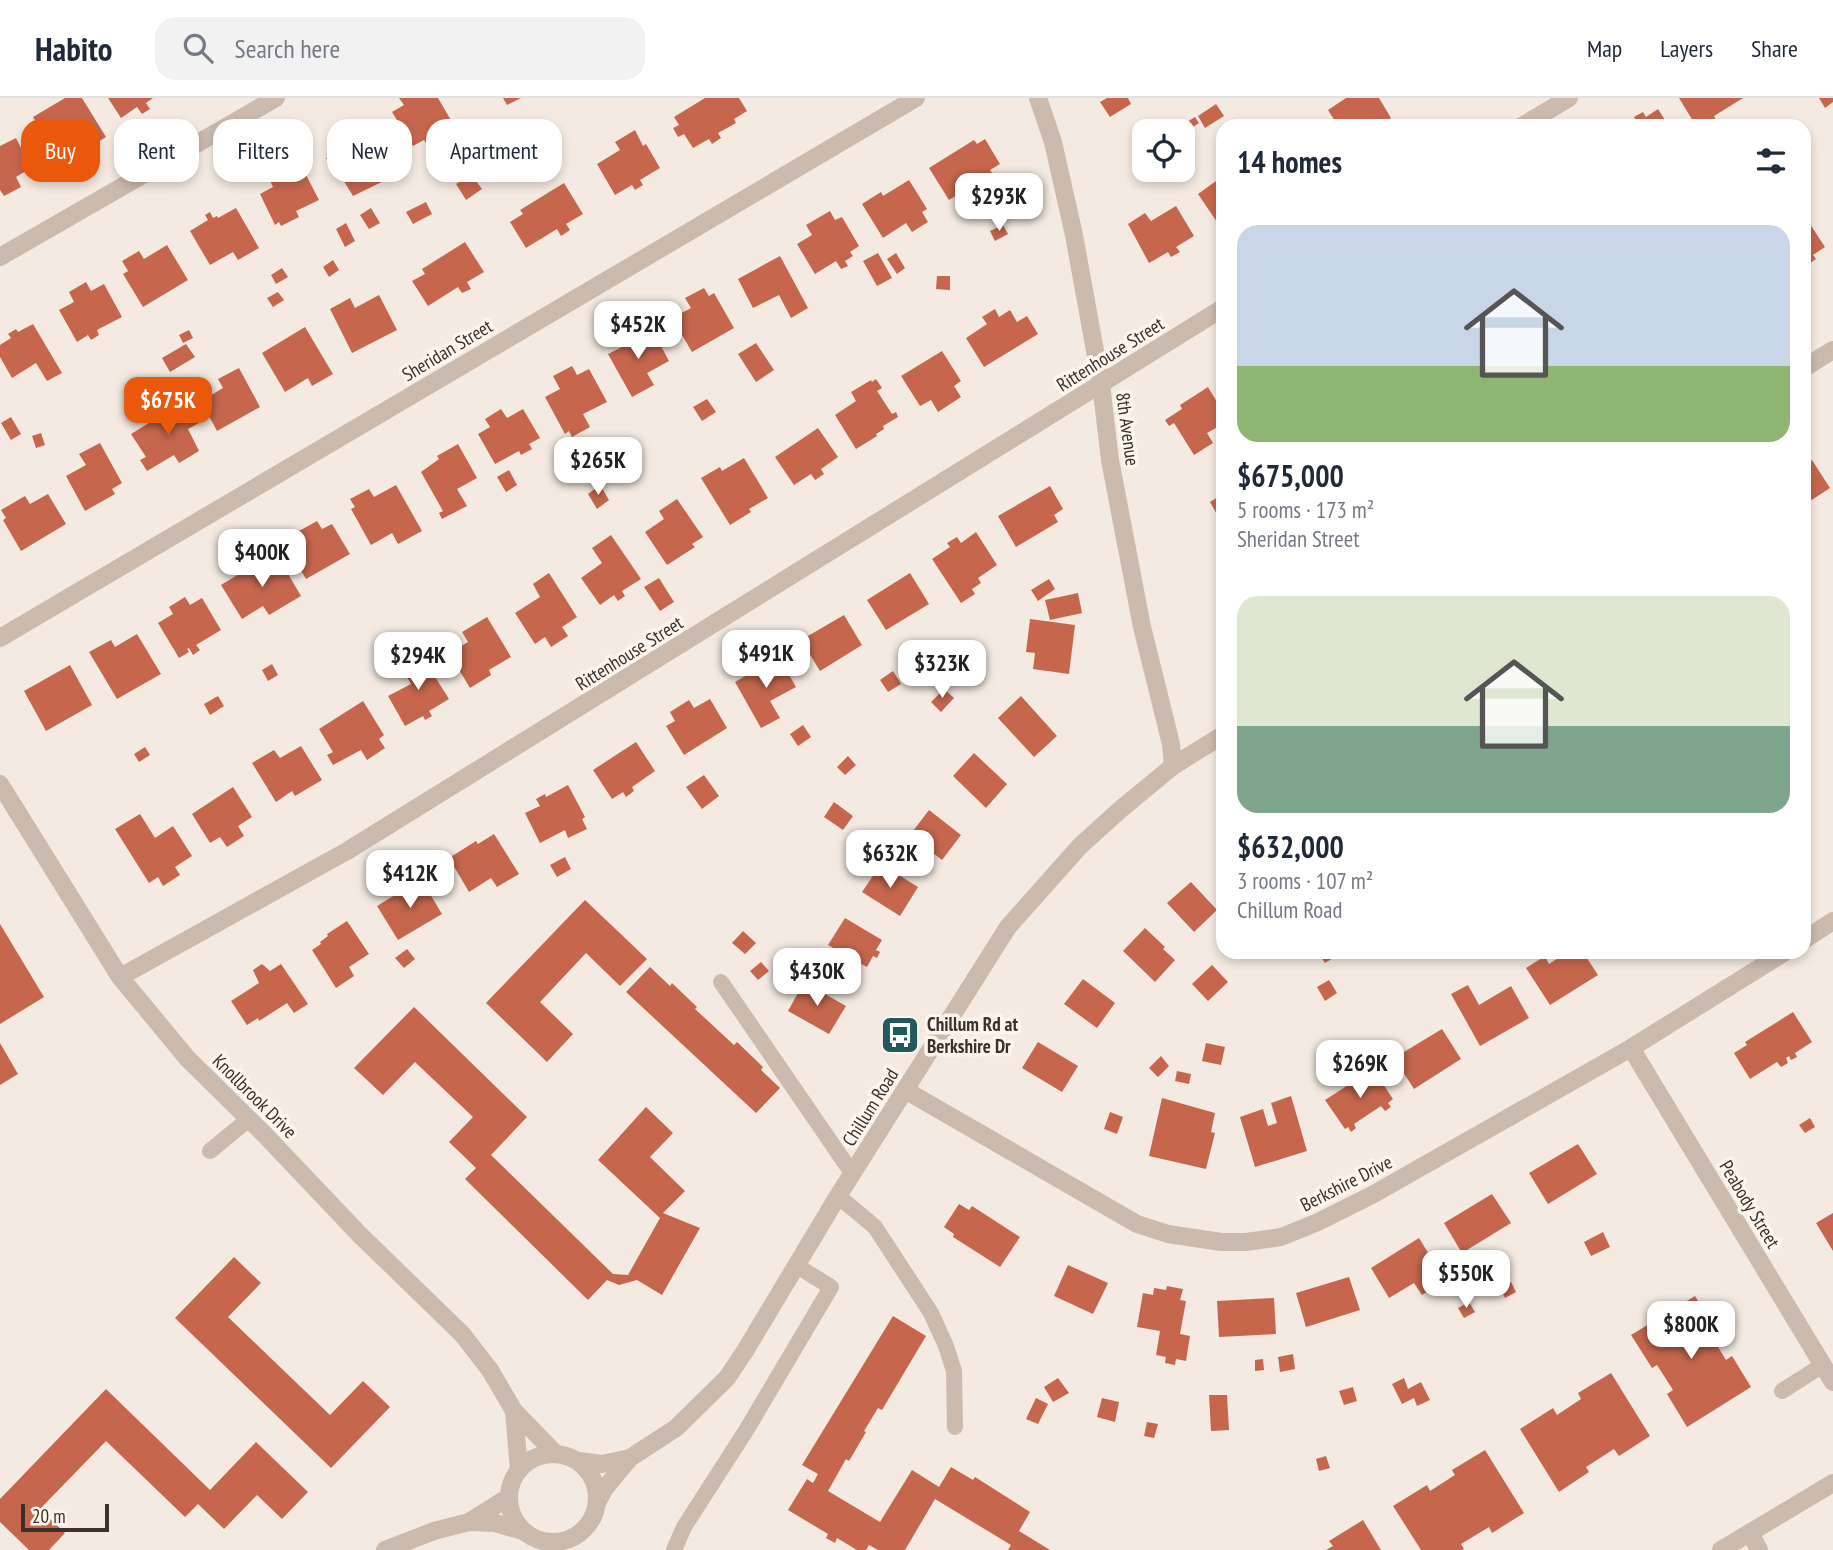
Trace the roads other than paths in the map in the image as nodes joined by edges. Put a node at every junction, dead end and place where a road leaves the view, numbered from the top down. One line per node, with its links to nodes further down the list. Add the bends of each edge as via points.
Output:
1 (276, 98): 6 (street)
2 (916, 98): 11 (street, Sheridan Street)
3 (1038, 98): 10 (street, 8th Avenue, via 1064,187)
4 (1569, 98): 5 (street)
5 (1534, 119)
6 (0, 257)
7 (1216, 312): 10 (street, Rittenhouse Street)
8 (1833, 350): 9 (street)
9 (1811, 364)
10 (1101, 384): 13 (street, 8th Avenue, via 1110,460); 18 (street, Rittenhouse Street, via 348,851)
11 (0, 638)
12 (1216, 738): 13 (street, Chillum Road)
13 (1173, 766): 21 (street, Chillum Road, via 1080,846 1008,927)
14 (0, 784): 18 (street, Knollbrook Drive)
15 (1833, 922): 16 (street)
16 (1811, 936)
17 (1773, 959): 20 (street, Berkshire Drive)
18 (120, 977): 22 (street, Knollbrook Drive, via 187,1058)
19 (722, 982): 24 (lane)
20 (1631, 1048): 21 (street, Berkshire Drive, via 1372,1195 1281,1237 1247,1242 1195,1239 1137,1224); 27 (street, Peabody Street)
21 (905, 1090): 24 (street, Chillum Road)
22 (249, 1119): 23 (lane); 30 (street, Knollbrook Drive, via 461,1334)
23 (210, 1151)
24 (852, 1173): 25 (street, Chillum Road)
25 (838, 1196): 26 (street, Chillum Road); 31 (lane, via 874,1227 931,1313 954,1371)
26 (797, 1266): 33 (street, Chillum Road, via 727,1378 676,1428); 46 (lane, via 831,1287)
27 (1823, 1365): 28 (street, Peabody Street); 29 (lane)
28 (1833, 1381)
29 (1782, 1391)
30 (514, 1411): 32 (street, Knollbrook Drive); 35 (street, Knollbrook Drive)
31 (955, 1427)
32 (555, 1454): 34 (street); 35 (street, via 543,1454)
33 (630, 1458): 34 (street, Chillum Road, via 602,1464); 38 (street, Chillum Road)
34 (579, 1461): 38 (street, via 594,1480)
35 (519, 1470): 37 (street)
36 (1833, 1483): 42 (street)
37 (509, 1497): 39 (street); 41 (street)
38 (598, 1501): 40 (street)
39 (469, 1522): 41 (street); 44 (street)
40 (586, 1529): 43 (street); 45 (street)
41 (523, 1531): 43 (street)
42 (1749, 1533): 47 (street); 48 (street)
43 (547, 1546)
44 (385, 1550)
45 (582, 1550)
46 (674, 1550)
47 (1721, 1550)
48 (1759, 1550)

